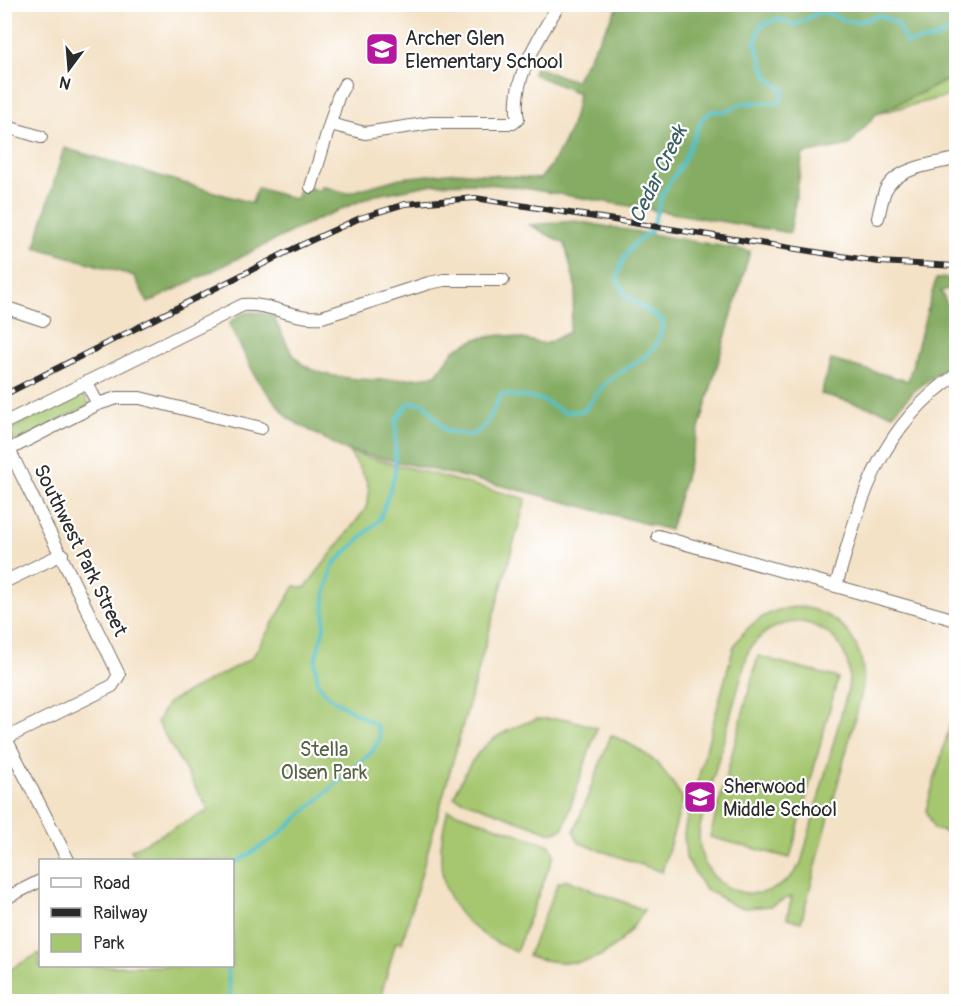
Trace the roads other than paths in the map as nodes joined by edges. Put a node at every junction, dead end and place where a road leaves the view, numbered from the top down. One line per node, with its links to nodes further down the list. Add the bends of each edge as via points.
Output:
1 (559, 4): 3 (street, via 526,66 517,99 518,119 513,123 416,124 365,133)
2 (345, 84): 3 (street)
3 (330, 124): 7 (street)
4 (4, 126): 5 (street)
5 (41, 137)
6 (957, 159): 8 (street, via 894,178 885,190)
7 (311, 187)
8 (878, 218)
9 (503, 280): 13 (street, via 429,283 322,317 243,305)
10 (4, 307): 11 (street)
11 (43, 320)
12 (957, 375): 21 (street, via 939,387 909,418 878,464 859,503)
13 (87, 382): 14 (street); 15 (street)
14 (98, 404): 16 (street, via 117,398 140,398); 17 (street)
15 (4, 423)
16 (261, 428)
17 (7, 444): 19 (street, Southwest Park Street)
18 (658, 536): 21 (street)
19 (62, 554): 20 (street); 23 (street, Southwest Park Street, via 118,670 119,680)
20 (4, 582)
21 (836, 586): 22 (street)
22 (957, 620)
23 (5, 737): 24 (street)
24 (67, 859)
25 (39, 882): 26 (street)
26 (4, 899)

